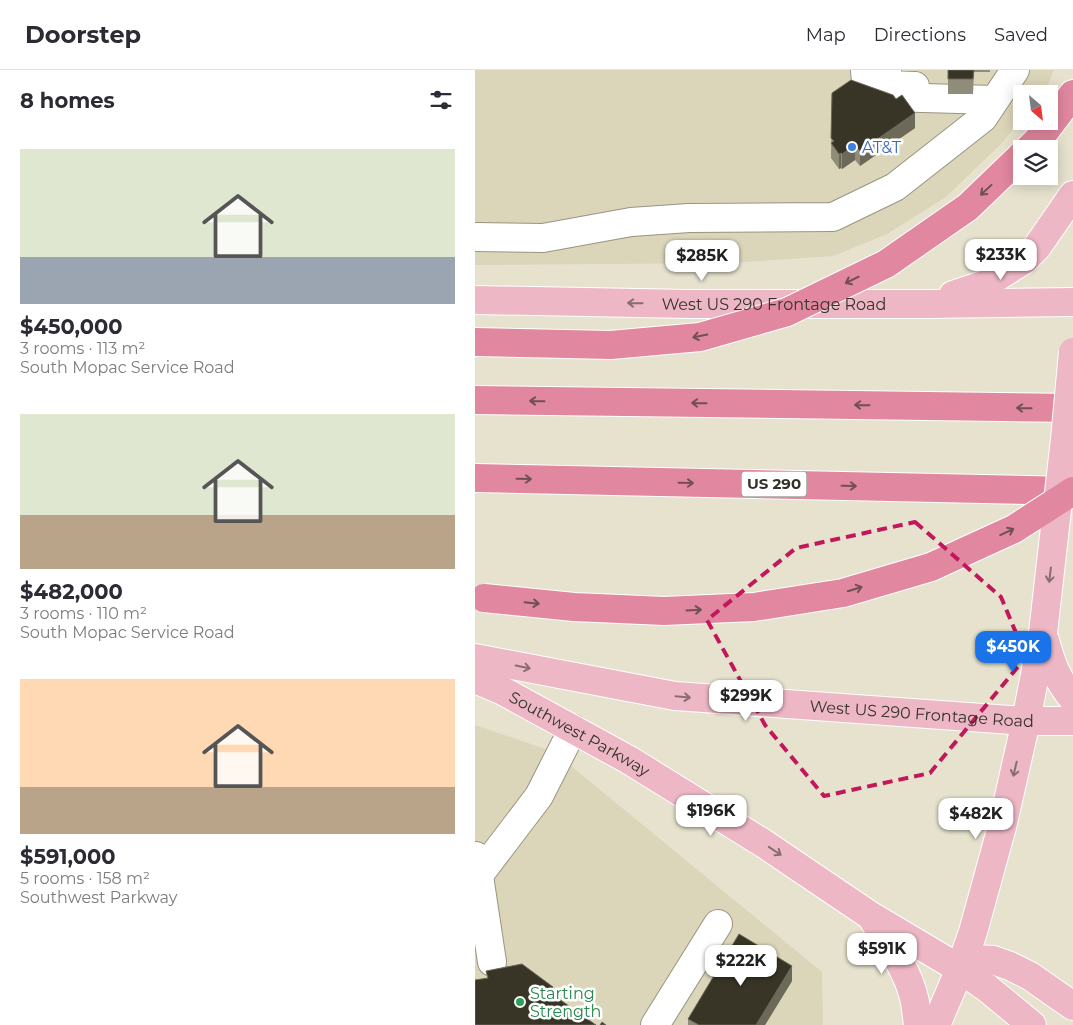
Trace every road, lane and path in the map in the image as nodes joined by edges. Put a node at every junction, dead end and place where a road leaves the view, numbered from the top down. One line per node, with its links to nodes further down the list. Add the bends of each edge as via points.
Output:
1 (865, 70): 3 (lane, via 865,81 873,92 888,97)
2 (887, 70): 3 (lane, via 887,85)
3 (1004, 86): 8 (lane, via 983,118 895,187 833,217 689,218 631,222 543,238)
4 (1073, 94): 5 (highway)
5 (1038, 140)
6 (1013, 164): 12 (highway, one-way to 12, bridge, via 968,207 886,264 787,312 700,337 611,346)
7 (1073, 195): 11 (main road, via 1037,247 1024,260 986,284)
8 (475, 237)
9 (475, 300): 11 (main road, West US 290 Frontage Road, one-way to 9)
10 (1073, 302): 11 (main road, West US 290 Frontage Road)
11 (929, 304)
12 (475, 342)
13 (1073, 352): 19 (main road, one-way to 19, bridge)
14 (475, 400): 15 (highway, one-way to 14)
15 (1073, 408)
16 (475, 478): 17 (highway, US 290, one-way to 17)
17 (1073, 491): 18 (highway, one-way to 17, bridge, via 574,607 664,611 755,607 843,593 931,567 1014,529)
18 (479, 597)
19 (1043, 633): 22 (main road, via 1061,685); 23 (main road)
20 (475, 658): 23 (main road, West US 290 Frontage Road, one-way to 23, via 675,696)
21 (475, 679): 25 (main road, Southwest Parkway)
22 (1073, 699)
23 (1026, 721): 24 (main road, West US 290 Frontage Road); 30 (main road, one-way to 30, via 1003,823 973,932)
24 (1073, 721)
25 (573, 729): 26 (lane, via 539,796); 27 (main road, Southwest Parkway, one-way to 27, via 763,843)
26 (477, 862): 29 (lane)
27 (871, 916): 30 (main road, Southwest Parkway); 33 (main road, via 905,973 915,1000)
28 (718, 924): 32 (lane)
29 (492, 962)
30 (968, 964): 31 (main road, Southwest Parkway, via 993,960 1010,966); 34 (main road); 35 (main road, Southwest Parkway, via 987,988)
31 (1073, 1006)
32 (655, 1025)
33 (918, 1025)
34 (937, 1025)
35 (1032, 1025)

